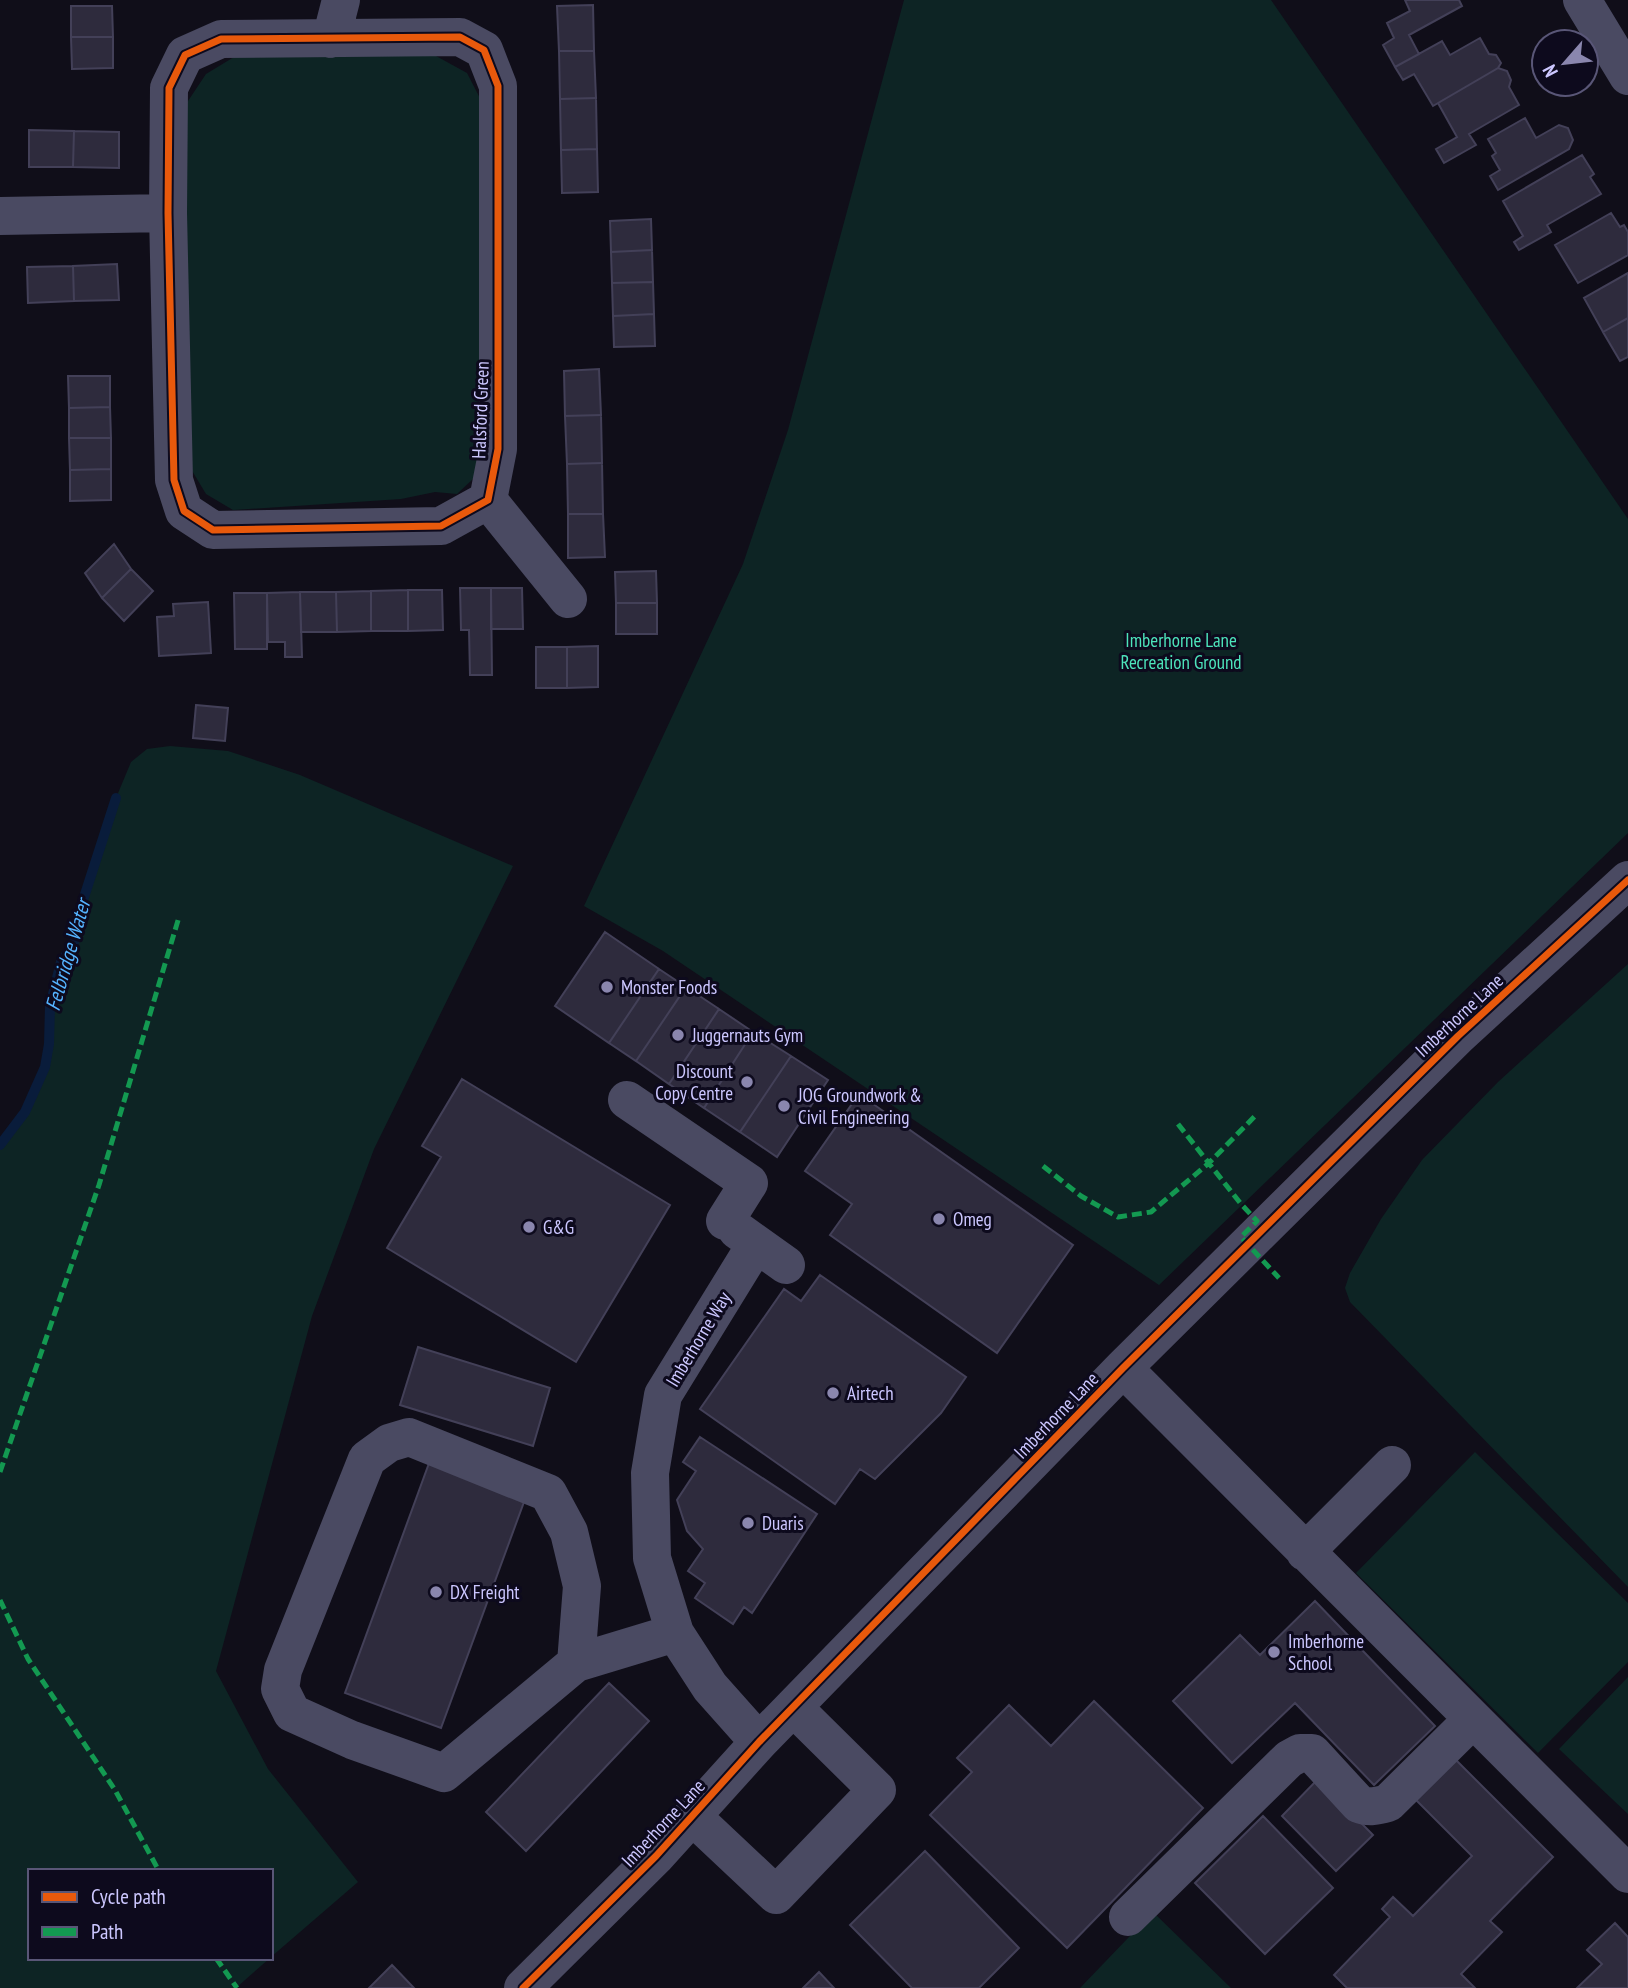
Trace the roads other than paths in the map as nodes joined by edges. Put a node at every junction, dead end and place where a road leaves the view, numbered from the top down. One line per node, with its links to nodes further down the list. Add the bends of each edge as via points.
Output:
1 (341, 0): 3 (street)
2 (1582, 0): 4 (street)
3 (331, 39): 5 (street, Halsford Green, via 221,39 185,55 169,88); 7 (street, Halsford Green, via 460,37 484,50 498,86 498,449)
4 (1628, 76)
5 (168, 213): 6 (street); 7 (street, Halsford Green, via 174,480 184,511 212,530 441,526)
6 (0, 216)
7 (488, 500): 8 (street)
8 (568, 599)
9 (1628, 880): 11 (street, Imberhorne Lane, via 1458,1035)
10 (627, 1100): 14 (street, Imberhorne Way, via 749,1183 721,1218 771,1255 663,1395 650,1473 652,1558)
11 (1124, 1368): 13 (street); 16 (street, Imberhorne Lane)
12 (1392, 1465): 13 (street)
13 (1305, 1552): 17 (street)
14 (675, 1633): 15 (street); 18 (street, Imberhorne Way, via 710,1687)
15 (576, 1663): 15 (street, via 582,1586 569,1532 548,1493 409,1437 389,1443 368,1459 280,1689 292,1713 444,1773)
16 (793, 1707): 18 (street, Imberhorne Lane); 19 (street, via 877,1790 776,1895)
17 (1473, 1719): 20 (street); 21 (street, via 1388,1803 1378,1806 1359,1804 1312,1753 1289,1759)
18 (759, 1742): 19 (street, Imberhorne Lane)
19 (692, 1816): 22 (street, Imberhorne Lane)
20 (1628, 1874)
21 (1128, 1917)
22 (523, 1988)

